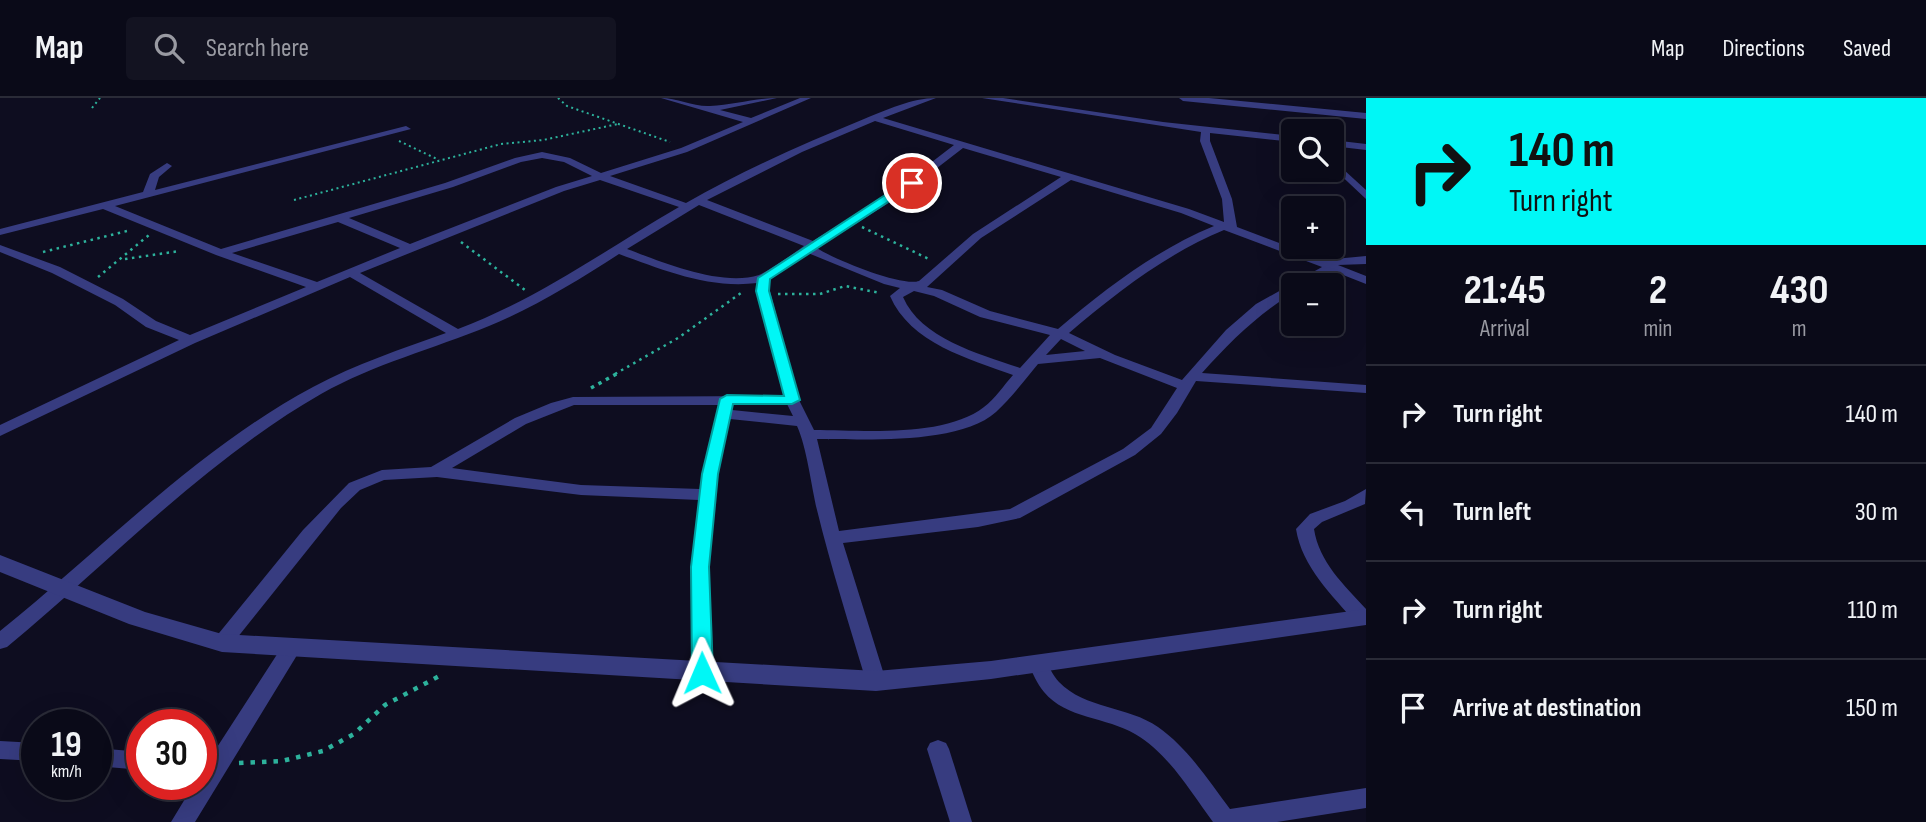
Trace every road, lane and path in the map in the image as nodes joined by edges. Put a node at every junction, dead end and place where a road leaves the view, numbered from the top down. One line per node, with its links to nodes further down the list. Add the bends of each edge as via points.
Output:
1 (100, 98): 12 (path)
2 (558, 98): 17 (path, via 567,106)
3 (665, 98): 13 (street)
4 (773, 98): 13 (street)
5 (807, 98): 16 (street)
6 (931, 98): 15 (street)
7 (986, 98): 11 (street)
8 (1050, 98): 11 (street)
9 (1183, 98): 10 (street)
10 (1233, 100): 14 (street)
11 (1040, 106): 19 (street)
12 (92, 108)
13 (704, 110): 16 (street)
14 (1366, 116)
15 (873, 118): 22 (street); 34 (street)
16 (751, 121): 24 (street)
17 (618, 124): 24 (path); 26 (path, via 510,142)
18 (406, 129): 20 (street)
19 (1206, 129): 21 (street); 38 (street, via 1205,141 1227,199)
20 (376, 137): 26 (path, via 412,145); 31 (street)
21 (1281, 138)
22 (963, 143): 30 (street); 37 (street)
23 (1344, 144): 25 (street)
24 (689, 147): 29 (street)
25 (1366, 147)
26 (440, 160): 33 (path)
27 (167, 166): 31 (street, via 154,176)
28 (1344, 174): 32 (street)
29 (602, 177): 34 (street); 36 (street, via 567,160 542,155); 40 (street)
30 (1069, 177): 38 (street); 52 (street, via 977,236)
31 (148, 194): 35 (street)
32 (1366, 195)
33 (294, 200)
34 (694, 204): 43 (street); 46 (street)
35 (103, 205): 39 (street); 41 (street)
36 (339, 218): 45 (street); 47 (street)
37 (853, 221): 43 (street); 52 (path)
38 (1228, 226): 51 (street); 65 (street, via 1194,238 1125,281)
39 (152, 227): 42 (street); 48 (path); 49 (path)
40 (454, 230): 45 (street); 63 (path, via 468,249)
41 (0, 232)
42 (201, 246): 47 (street); 49 (path)
43 (811, 246): 57 (street); 60 (street, via 819,255)
44 (0, 248): 48 (street)
45 (409, 248): 53 (street)
46 (619, 250): 56 (street, via 680,271); 63 (street)
47 (220, 253): 59 (street)
48 (24, 257): 58 (street)
49 (123, 259): 58 (path)
50 (1366, 260): 51 (street)
51 (1327, 265): 54 (street); 55 (street)
52 (946, 266): 60 (street)
53 (351, 273): 59 (street); 64 (street)
54 (1315, 273)
55 (1366, 279)
56 (741, 282): 57 (street); 73 (path, via 742,292 684,334)
57 (763, 284): 61 (path, via 811,295 845,286); 72 (street)
58 (85, 286): 66 (street, via 151,324)
59 (318, 287): 66 (street)
60 (912, 288): 61 (street); 65 (street)
61 (898, 293): 69 (street, via 900,307 940,340)
62 (1281, 296): 70 (street, via 1248,317)
63 (539, 297): 64 (street)
64 (456, 333): 83 (street, via 348,375 279,413 193,477)
65 (1059, 333): 67 (street); 68 (street)
66 (190, 340): 76 (street)
67 (1100, 354): 68 (street); 70 (street)
68 (1033, 359): 69 (street)
69 (1021, 373): 77 (street, via 989,411 955,427 908,435)
70 (1187, 381): 71 (street); 81 (street, via 1156,431 1129,452 1014,514)
71 (1366, 389)
72 (792, 400): 74 (street); 77 (street)
73 (573, 401): 74 (street); 78 (street, via 538,414)
74 (725, 407): 77 (street); 79 (street)
75 (0, 414): 76 (street)
76 (7, 428)
77 (806, 429): 81 (street)
78 (433, 472): 79 (street, via 584,490); 86 (street, via 384,475 359,483 290,555)
79 (708, 495): 90 (street, via 700,567)
80 (1366, 495): 84 (street, via 1347,508 1314,519 1305,529 1320,566)
81 (832, 538): 91 (street)
82 (0, 563): 83 (street)
83 (65, 590): 85 (street); 86 (street, via 176,633)
84 (1364, 618): 89 (street)
85 (0, 642)
86 (222, 643): 87 (street)
87 (292, 647): 88 (street); 95 (street)
88 (464, 658): 90 (street); 96 (path, via 422,688 385,705 362,729 327,750 277,763)
89 (1038, 664): 91 (street); 99 (street, via 1051,687 1069,701 1135,722 1155,736)
90 (702, 673): 91 (street)
91 (876, 681)
92 (938, 749): 101 (street)
93 (0, 750): 94 (street)
94 (21, 751)
95 (217, 759)
96 (217, 766)
97 (1366, 798): 99 (street)
98 (194, 800): 100 (street)
99 (1225, 821)
100 (182, 822)
101 (961, 822)

